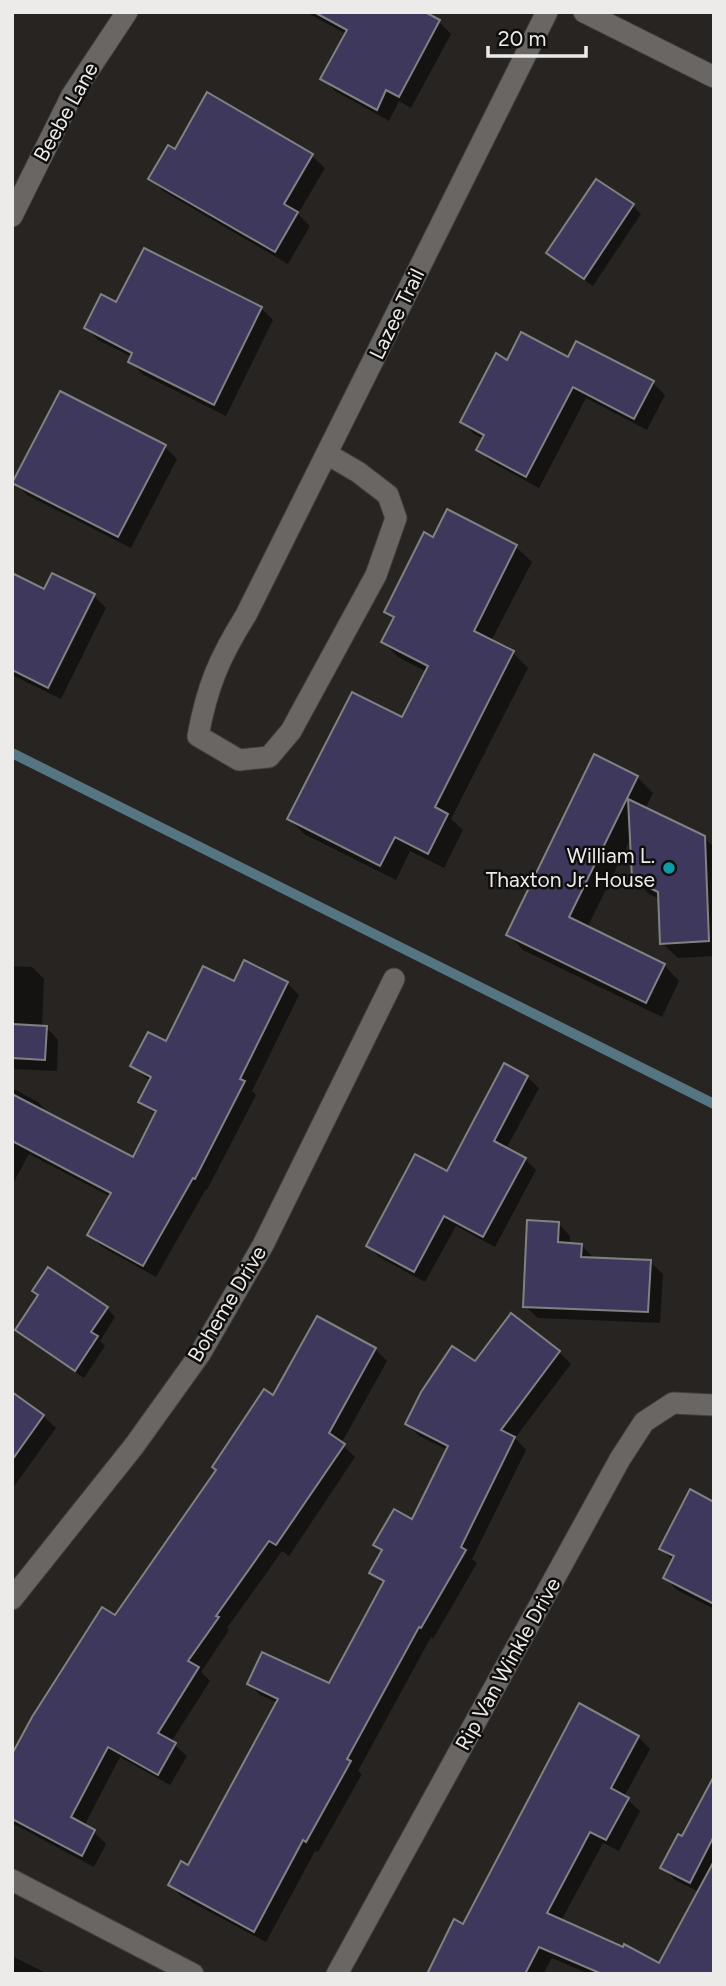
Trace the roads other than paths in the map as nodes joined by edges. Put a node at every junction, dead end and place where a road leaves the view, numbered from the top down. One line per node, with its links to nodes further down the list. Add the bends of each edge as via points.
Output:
1 (127, 12): 5 (street, Beebe Lane, via 72,95)
2 (547, 12): 6 (street, Lazee Trail)
3 (584, 12): 4 (street)
4 (714, 77)
5 (12, 216)
6 (327, 454): 6 (street, Lazee Trail, via 226,648 206,696 198,736 239,760 269,757 291,731 376,575 396,518 388,495)
7 (394, 979): 9 (street, Boheme Drive, via 263,1245 200,1354 134,1446)
8 (714, 1405): 12 (street, Rip Van Winkle Drive, via 673,1403 644,1422)
9 (12, 1599)
10 (12, 1880): 11 (street)
11 (192, 1974)
12 (337, 1974)

